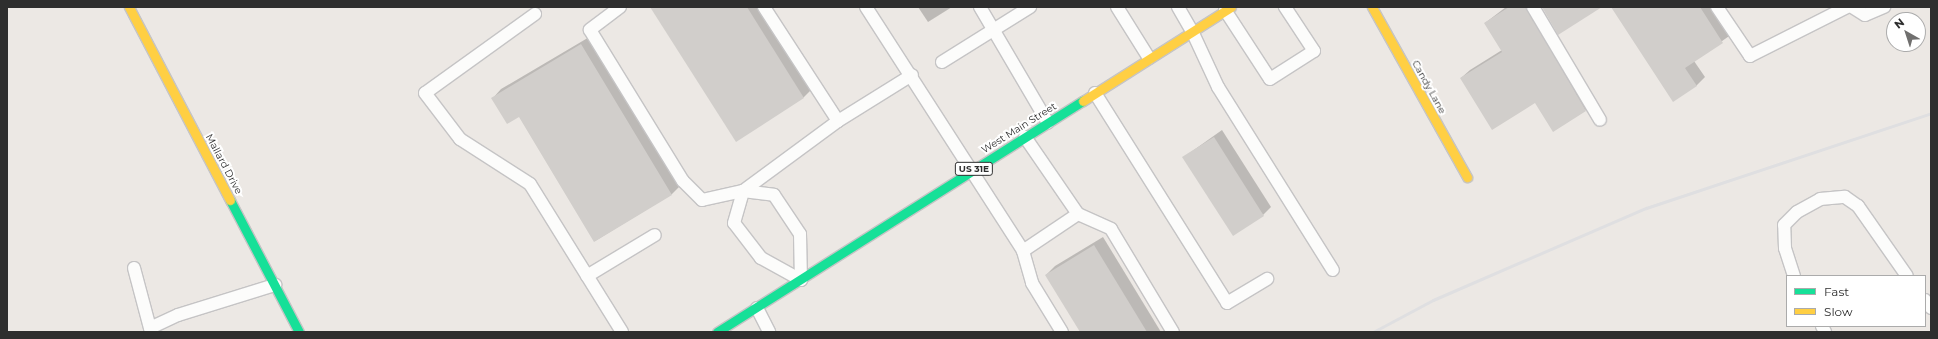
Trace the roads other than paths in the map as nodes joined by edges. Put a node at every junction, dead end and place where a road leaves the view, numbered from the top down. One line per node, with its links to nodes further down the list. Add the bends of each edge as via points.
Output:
1 (129, 7): 41 (main road, Mallard Drive)
2 (620, 7): 30 (lane, via 590,30 683,181 702,200)
3 (764, 7): 25 (lane)
4 (866, 7): 22 (lane)
5 (980, 7): 18 (lane)
6 (1030, 7): 18 (lane)
7 (1117, 7): 20 (lane)
8 (1178, 7): 19 (lane)
9 (1285, 7): 16 (lane, via 1314,51 1270,79)
10 (1372, 7): 29 (main road, Candy Lane)
11 (1533, 7): 24 (lane)
12 (1717, 7): 13 (lane, via 1750,56)
13 (1848, 7)
14 (1852, 7): 15 (lane, via 1865,15)
15 (1884, 7)
16 (1228, 9): 19 (main road, West Main Street / US 31E)
17 (535, 14): 38 (lane, via 425,93 460,139 530,184)
18 (994, 30): 21 (lane); 26 (lane)
19 (1192, 31): 20 (main road, West Main Street / US 31E); 35 (lane, via 1218,87)
20 (1149, 58): 23 (main road, West Main Street / US 31E)
21 (942, 62)
22 (912, 75): 25 (lane); 28 (lane)
23 (1095, 93): 26 (main road, West Main Street / US 31E); 39 (lane, via 1227,303)
24 (1600, 120)
25 (838, 121): 30 (lane)
26 (1048, 123): 27 (main road, West Main Street / US 31E)
27 (1025, 137): 28 (main road, West Main Street / US 31E); 31 (lane)
28 (971, 171): 33 (lane); 40 (main road, West Main Street / US 31E)
29 (1467, 177)
30 (743, 191): 40 (lane, via 734,223 761,258); 40 (lane, via 774,195 800,234)
31 (1078, 214): 33 (lane); 48 (lane, via 1111,229)
32 (655, 235): 38 (lane)
33 (1024, 251): 47 (lane, via 1032,283)
34 (134, 268): 41 (lane, via 150,328 178,315)
35 (1333, 270)
36 (1794, 275): 37 (lane, via 1785,248 1784,224 1797,212 1820,199 1845,197 1858,206)
37 (1906, 275)
38 (587, 276): 44 (lane)
39 (1268, 279)
40 (801, 280): 42 (main road, West Main Street / US 31E)
41 (275, 285): 43 (main road, Mallard Drive)
42 (757, 308): 45 (main road, West Main Street / US 31E); 46 (lane)
43 (299, 332)
44 (622, 332)
45 (717, 332)
46 (769, 332)
47 (1062, 332)
48 (1173, 332)

